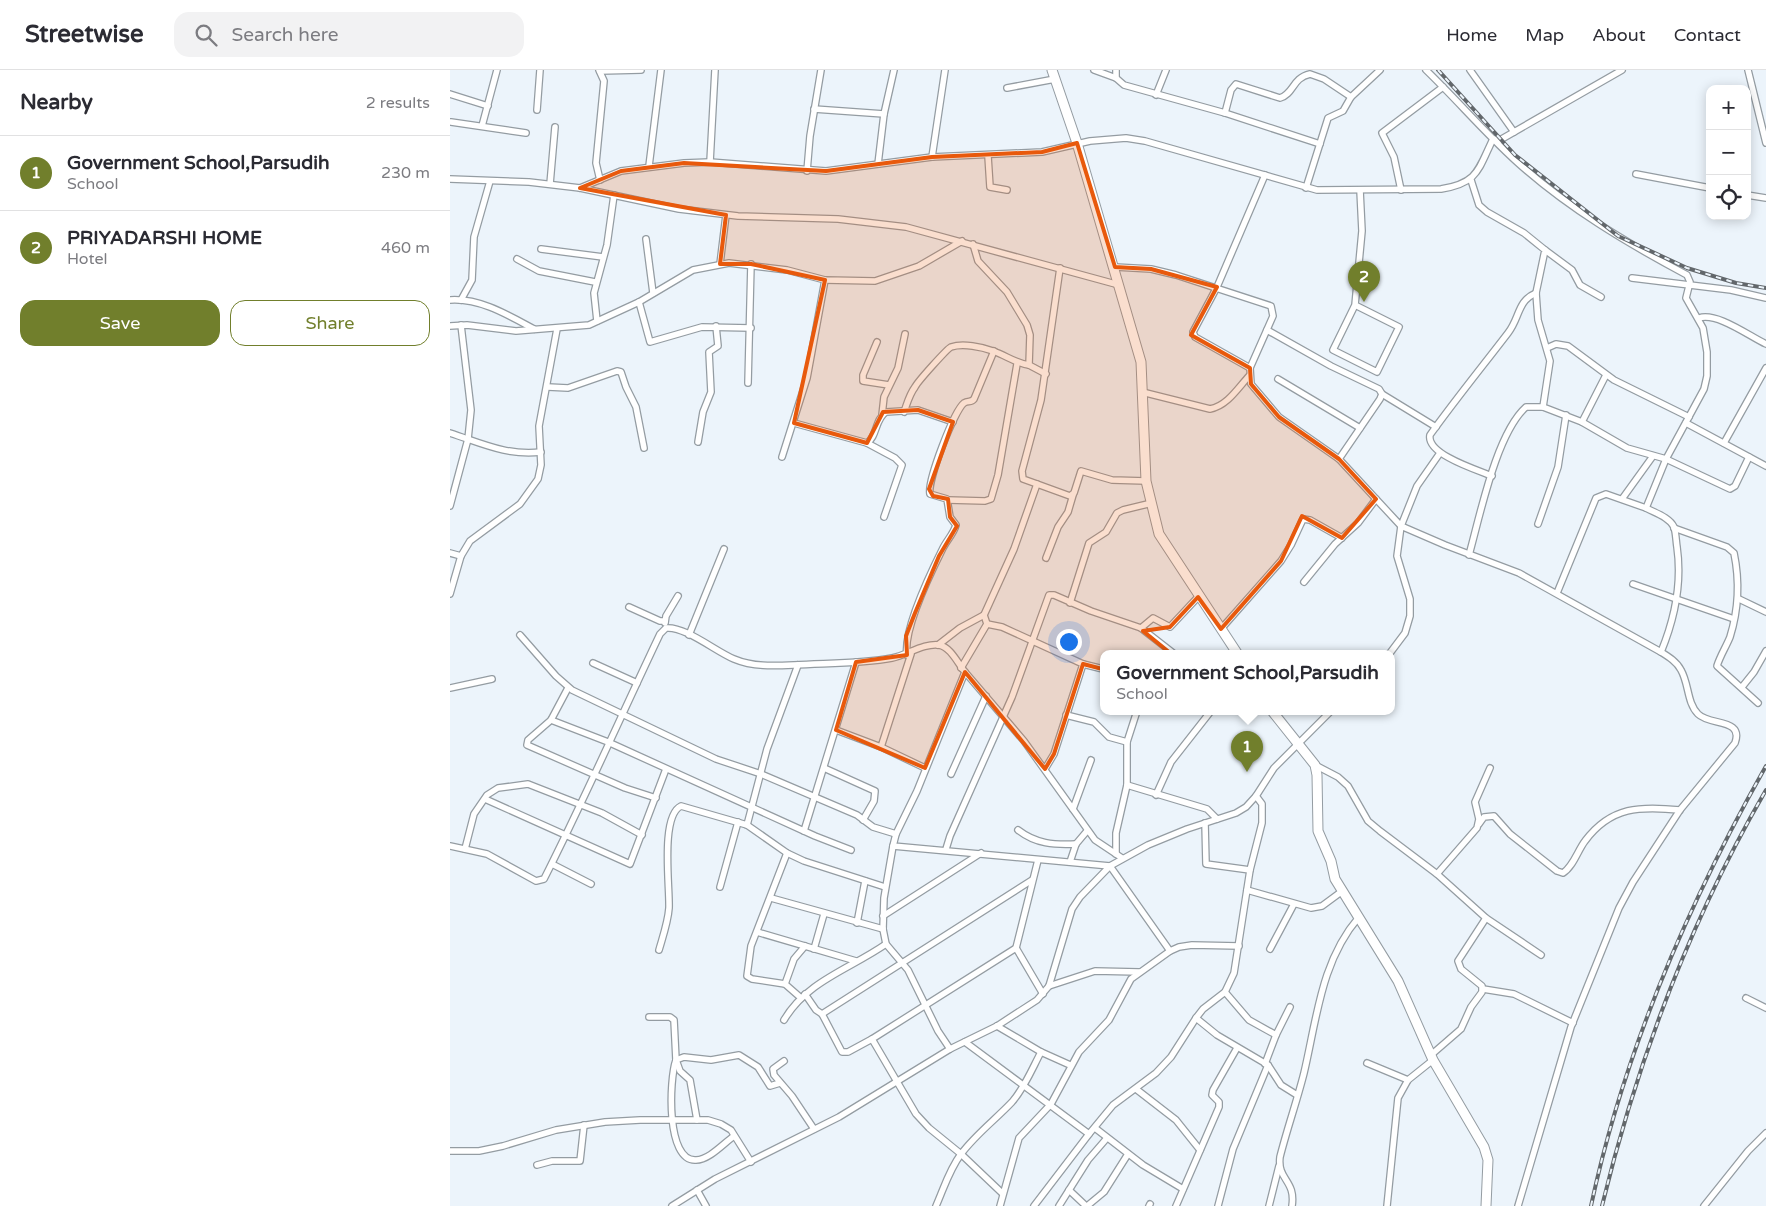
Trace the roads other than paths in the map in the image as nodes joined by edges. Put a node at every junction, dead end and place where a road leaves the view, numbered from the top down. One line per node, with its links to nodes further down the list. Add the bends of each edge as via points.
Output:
1 (497, 70): 25 (street)
2 (540, 70): 27 (street)
3 (599, 70): 4 (street); 48 (street, via 604,81 596,163)
4 (641, 70)
5 (661, 70): 43 (street)
6 (715, 70): 41 (street)
7 (821, 70): 26 (street)
8 (894, 70): 29 (street)
9 (945, 70): 40 (street)
10 (1094, 70): 19 (street)
11 (1116, 70): 19 (street)
12 (1166, 70): 23 (street)
13 (1380, 70): 24 (street)
14 (1426, 70): 20 (street)
15 (1470, 70): 33 (street)
16 (1622, 70): 33 (street)
17 (1748, 70): 37 (street)
18 (1053, 75): 21 (street); 36 (main road)
19 (1116, 78): 23 (street, via 1124,85)
20 (1443, 87): 35 (street); 57 (street, via 1382,133 1394,157)
21 (1007, 88)
22 (450, 94): 25 (street)
23 (1156, 95): 28 (street)
24 (1351, 97): 28 (street, via 1310,74 1295,81 1287,94 1280,98 1236,84 1231,90); 38 (street, via 1343,111 1328,118)
25 (488, 106): 31 (street)
26 (814, 108): 29 (street); 44 (street)
27 (537, 110)
28 (1225, 113): 38 (street)
29 (884, 114): 42 (street)
30 (451, 122): 31 (street)
31 (482, 126): 34 (street)
32 (555, 127): 51 (street)
33 (1514, 132): 35 (street, via 1500,140)
34 (526, 133)
35 (1493, 139): 49 (street); 77 (street, via 1537,179 1577,209 1620,238 1687,275)
36 (1077, 143): 39 (street, via 1042,152); 46 (street, via 1126,138 1146,141); 71 (main road)
37 (1766, 143)
38 (1320, 144): 54 (street)
39 (988, 156): 40 (street); 55 (street, via 990,187)
40 (932, 157): 42 (street)
41 (710, 162): 43 (street); 44 (street)
42 (878, 164): 44 (street, via 849,170)
43 (649, 166): 48 (street, via 622,171)
44 (806, 171)
45 (1636, 174): 52 (street)
46 (1265, 175): 54 (street); 78 (street)
47 (450, 179): 50 (street)
48 (600, 180): 53 (street)
49 (1471, 180): 57 (street, via 1441,189); 66 (street, via 1475,196 1487,212 1524,233)
50 (490, 181): 51 (street); 84 (street, via 474,237 472,280)
51 (550, 184): 53 (street)
52 (1706, 187)
53 (580, 188): 58 (street)
54 (1306, 188): 56 (street)
55 (1007, 190)
56 (1360, 190): 57 (street); 86 (street, via 1362,231)
57 (1401, 190)
58 (614, 195): 61 (street, via 678,209); 67 (street)
59 (1751, 196): 60 (street)
60 (1766, 198)
61 (726, 215): 63 (street, via 869,222 906,227); 69 (street)
62 (646, 240): 79 (street)
63 (962, 241): 64 (street); 74 (street, via 919,266 875,281)
64 (973, 244): 72 (street); 102 (street, via 978,261 1007,292 1027,325)
65 (541, 249): 67 (street)
66 (1545, 250): 80 (street); 81 (street, via 1572,270 1580,285)
67 (603, 257): 75 (street)
68 (517, 259): 75 (street, via 539,271)
69 (720, 264): 70 (street); 79 (street, via 693,270)
70 (751, 264): 74 (street); 92 (street)
71 (1115, 267): 76 (main road); 78 (street, via 1151,269)
72 (1060, 268): 76 (street); 105 (street)
73 (1632, 278): 77 (street)
74 (825, 280): 119 (street, via 813,350)
75 (596, 282): 88 (street)
76 (1120, 286): 112 (main road, via 1141,362)
77 (1689, 286): 82 (street, via 1732,290); 87 (street, via 1686,298)
78 (1218, 287): 95 (street, via 1271,306 1273,316); 103 (street, via 1193,335)
79 (653, 293): 85 (street)
80 (1536, 293): 99 (street, via 1538,320); 122 (street, via 1523,301 1510,331)
81 (1601, 297)
82 (1766, 298)
83 (450, 300): 84 (street)
84 (461, 300): 94 (street, via 486,305)
85 (639, 302): 88 (street); 91 (street, via 650,342 686,330)
86 (1355, 305): 86 (street, via 1399,327 1377,372 1333,350)
87 (1699, 318): 98 (street, via 1710,316 1719,319); 118 (street, via 1706,338 1707,376 1704,389)
88 (597, 321): 93 (street)
89 (461, 325): 90 (street); 94 (street); 125 (street, via 470,392)
90 (450, 326)
91 (716, 326): 92 (street); 126 (street, via 718,346 710,352 711,392 703,412)
92 (751, 328): 109 (street)
93 (557, 329): 94 (street); 111 (street)
94 (534, 330)
95 (1267, 330): 103 (street); 113 (street, via 1379,389)
96 (905, 334): 110 (street, via 898,368)
97 (877, 342): 110 (street, via 863,381)
98 (1766, 344)
99 (1547, 348): 106 (street, via 1556,344 1568,346); 114 (street, via 1550,361)
100 (994, 351): 101 (street); 115 (street, via 961,346 944,352 916,385); 120 (street, via 974,399 963,404)
101 (1017, 364): 102 (street); 144 (street, via 1000,467 991,499)
102 (1029, 365): 105 (street)
103 (1250, 368): 107 (street)
104 (1766, 368): 128 (street)
105 (1046, 374): 140 (street, via 1022,471 1023,478)
106 (1606, 375): 118 (street); 121 (street)
107 (1249, 376): 112 (street, via 1224,403 1210,409); 135 (street, via 1251,384 1279,417)
108 (1278, 379): 123 (street)
109 (748, 383)
110 (889, 385): 116 (street)
111 (548, 387): 129 (street, via 568,388 621,372 636,407); 130 (street, via 539,426)
112 (1142, 392): 139 (main road)
113 (1382, 394): 122 (street); 123 (street)
114 (1543, 407): 117 (street); 138 (street, via 1532,406 1522,411 1504,444)
115 (904, 412): 116 (street); 120 (street, via 918,410)
116 (882, 414): 127 (street)
117 (1566, 415): 121 (street); 149 (street, via 1558,467)
118 (1687, 420): 128 (street); 136 (street)
119 (794, 422): 127 (street); 133 (street)
120 (953, 422): 144 (street, via 929,489 933,496)
121 (1582, 422): 132 (street, via 1627,448)
122 (1436, 427): 131 (street, via 1429,440)
123 (1360, 428): 135 (street)
124 (450, 433): 125 (street)
125 (468, 439): 130 (street, via 518,454); 146 (street)
126 (698, 442)
127 (867, 443): 148 (street, via 902,465)
128 (1724, 443): 134 (street)
129 (644, 448)
130 (541, 452): 156 (street, via 538,480 530,492 520,504 477,535)
131 (1440, 453): 138 (street); 150 (street, via 1418,486)
132 (1653, 456): 136 (street); 143 (street)
133 (782, 457)
134 (1749, 457): 136 (street, via 1735,486 1730,489); 137 (street)
135 (1339, 459): 142 (street)
136 (1666, 459): 147 (street)
137 (1766, 466)
138 (1492, 476): 155 (street)
139 (1146, 481): 141 (street, via 1118,481 1081,471); 145 (main road)
140 (1037, 484): 141 (street); 169 (street, via 1014,549)
141 (1073, 495): 157 (street)
142 (1376, 499): 150 (street); 152 (street)
143 (1622, 499): 147 (street); 160 (street, via 1606,494 1596,498)
144 (948, 500): 184 (street, via 955,529 939,556 906,636)
145 (1152, 503): 163 (main road, via 1159,534); 166 (street, via 1122,510 1106,532 1089,543)
146 (450, 506)
147 (1646, 508): 151 (street, via 1668,520)
148 (884, 517)
149 (1538, 524)
150 (1402, 526): 155 (street); 181 (street, via 1397,556 1410,599 1410,616 1405,633)
151 (1674, 528): 164 (street, via 1734,552 1740,587); 165 (street, via 1680,567)
152 (1342, 538): 158 (street); 174 (street, via 1310,520 1302,519 1281,561)
153 (724, 549): 176 (street)
154 (450, 552): 156 (street)
155 (1469, 555): 160 (street, via 1519,573)
156 (461, 556): 161 (street)
157 (1046, 558)
158 (1304, 582)
159 (1633, 584): 165 (street)
160 (1557, 593): 183 (street)
161 (450, 594)
162 (678, 596): 171 (street)
163 (1198, 596): 173 (street, via 1170,627 1155,618); 174 (main road)
164 (1738, 599): 168 (street); 170 (street)
165 (1676, 600): 170 (street); 183 (street)
166 (1070, 602): 173 (street); 177 (street, via 1054,594 1048,595)
167 (629, 607): 171 (street)
168 (1766, 612)
169 (984, 615): 172 (street); 178 (street)
170 (1734, 619): 193 (street, via 1717,666)
171 (665, 624): 176 (street); 192 (street)
172 (986, 624): 177 (street, via 1002,627); 190 (street)
173 (1141, 628): 179 (street)
174 (1221, 629): 180 (main road)
175 (520, 634): 195 (street)
176 (690, 635): 188 (street, via 735,660 750,664)
177 (1032, 642): 187 (street); 204 (street)
178 (938, 645): 184 (street); 190 (street, via 949,651)
179 (1169, 650)
180 (1235, 650)
181 (1392, 650)
182 (1766, 651): 193 (street)
183 (1661, 652): 230 (street, via 1682,671 1699,715 1705,720 1732,726 1737,731 1735,743)
184 (909, 654): 185 (street); 210 (street)
185 (856, 662): 188 (street); 206 (street)
186 (593, 663): 192 (street)
187 (1083, 664): 189 (street); 199 (street)
188 (798, 665): 219 (street, via 773,730)
189 (1100, 668)
190 (963, 670): 196 (street); 214 (street)
191 (492, 679): 194 (street)
192 (636, 683): 198 (street)
193 (1742, 687): 197 (street)
194 (450, 688)
195 (568, 688): 198 (street); 205 (street)
196 (986, 696): 204 (street); 220 (street)
197 (1758, 703)
198 (622, 714): 207 (street); 219 (street, via 716,758)
199 (1066, 714): 208 (street, via 1094,722 1109,737); 217 (street, via 1054,754)
200 (1137, 715): 208 (street)
201 (1208, 715): 222 (street, via 1171,762)
202 (1275, 715): 209 (main road)
203 (1327, 715): 209 (street)
204 (1004, 716): 217 (street); 248 (street)
205 (551, 720): 207 (street); 218 (street, via 528,740 527,745)
206 (836, 730): 210 (street); 213 (street)
207 (608, 742): 216 (street); 218 (street)
208 (1127, 742): 221 (street)
209 (1298, 742): 212 (main road); 223 (street, via 1274,768)
210 (881, 748): 214 (street)
211 (1091, 760): 229 (street)
212 (1315, 765): 258 (street, via 1338,777 1354,794 1368,821); 265 (main road, via 1318,831)
213 (824, 768): 225 (street); 232 (street, via 875,791 874,801)
214 (925, 768): 240 (street)
215 (1490, 768): 235 (street, via 1475,802)
216 (666, 769): 224 (street); 228 (street)
217 (1045, 769): 229 (street)
218 (593, 774): 224 (street); 227 (street)
219 (761, 774): 225 (street); 228 (street)
220 (951, 774)
221 (1127, 785): 222 (street); 251 (street, via 1116,833)
222 (1156, 795): 231 (street, via 1207,809)
223 (1256, 796): 231 (street, via 1236,813); 257 (street, via 1264,812)
224 (656, 798): 242 (street)
225 (815, 798): 232 (street); 238 (street)
226 (485, 799): 227 (street, via 492,790 528,784); 241 (street); 246 (street, via 474,814)
227 (580, 805): 241 (street); 242 (street)
228 (751, 806): 236 (street); 238 (street)
229 (1073, 809): 239 (street)
230 (1680, 810): 235 (street, via 1640,808 1623,811 1595,829 1563,873 1522,845 1494,816 1484,817); 301 (street, via 1619,908)
231 (1217, 819): 234 (street)
232 (863, 820): 240 (street, via 873,827)
233 (738, 822): 236 (street); 262 (street); 281 (street, via 681,806 675,812 667,851 669,911)
234 (1205, 823): 252 (street); 257 (street, via 1206,864)
235 (1479, 824): 258 (street)
236 (747, 825): 249 (street)
237 (1018, 830): 243 (street, via 1048,844)
238 (804, 831): 247 (street)
239 (1087, 831): 243 (street); 251 (street)
240 (896, 834): 245 (street)
241 (566, 835): 242 (street, via 630,864); 255 (street)
242 (642, 835)
243 (1076, 844): 254 (street)
244 (450, 846): 246 (street)
245 (893, 846): 248 (street); 263 (street)
246 (465, 849): 255 (street, via 487,854 536,881 544,879)
247 (851, 850)
248 (946, 850): 250 (street)
249 (787, 853): 260 (street, via 824,869); 266 (street)
250 (981, 853): 253 (street); 269 (street)
251 (1116, 854): 252 (street)
252 (1122, 858): 256 (street)
253 (1038, 860): 254 (street); 259 (street)
254 (1070, 862): 256 (street)
255 (552, 864): 261 (street)
256 (1110, 866): 282 (street); 288 (street, via 1072,909)
257 (1250, 870): 264 (street)
258 (1437, 874): 271 (street)
259 (1032, 880): 278 (street); 285 (street)
260 (865, 881): 263 (street); 272 (street)
261 (591, 884)
262 (720, 887)
263 (885, 887): 269 (street)
264 (1247, 890): 267 (street); 277 (street)
265 (1341, 892): 267 (street, via 1322,906 1312,908); 270 (main road)
266 (771, 898): 268 (street); 274 (street)
267 (1294, 904): 280 (street)
268 (824, 914): 272 (street); 279 (street)
269 (883, 916): 273 (street)
270 (1359, 916): 309 (main road, via 1410,1003); 320 (street, via 1337,946 1328,970)
271 (1486, 918): 283 (street); 289 (street, via 1458,961 1461,969)
272 (857, 923): 273 (street)
273 (883, 929): 275 (street)
274 (756, 932): 276 (street); 287 (street, via 748,977)
275 (886, 944): 284 (street); 285 (street)
276 (805, 946): 279 (street); 287 (street, via 794,959)
277 (1240, 946): 282 (street, via 1192,945); 290 (street, via 1234,973)
278 (1016, 948): 291 (street); 294 (street)
279 (814, 949): 284 (street)
280 (1270, 949)
281 (659, 950)
282 (1170, 951): 286 (street)
283 (1541, 955)
284 (856, 961): 292 (street)
285 (903, 962): 294 (street); 297 (street)
286 (1139, 972): 288 (street, via 1095,970); 313 (street, via 1124,990 1109,1020 1083,1046)
287 (785, 984): 292 (street)
288 (1050, 986): 291 (street)
289 (1483, 989): 301 (street, via 1514,994); 309 (street, via 1462,1029)
290 (1225, 992): 299 (street); 303 (street, via 1249,1020)
291 (1043, 994): 302 (street)
292 (803, 996): 297 (street); 300 (street)
293 (1746, 998): 296 (street)
294 (926, 1005): 304 (street); 307 (street)
295 (1290, 1007): 303 (street)
296 (1766, 1008)
297 (822, 1014): 304 (street, via 842,1052)
298 (649, 1017): 310 (street, via 670,1017 674,1020)
299 (1196, 1018): 306 (street); 319 (street, via 1171,1057)
300 (784, 1020)
301 (1573, 1022): 356 (street)
302 (997, 1026): 305 (street); 308 (street)
303 (1276, 1035): 314 (street)
304 (872, 1039): 317 (street)
305 (965, 1042): 307 (street); 318 (street)
306 (1237, 1048): 314 (street); 331 (street, via 1212,1090 1219,1107)
307 (950, 1049): 317 (street)
308 (1041, 1052): 313 (street); 318 (street)
309 (1432, 1058): 315 (street); 355 (main road, via 1484,1147 1488,1160)
310 (676, 1060): 316 (street, via 684,1057 711,1060 738,1055 758,1067 770,1086); 322 (street, via 671,1081); 323 (street, via 680,1071 690,1080)
311 (784, 1061): 316 (street, via 772,1072)
312 (1367, 1063): 315 (street)
313 (1070, 1065): 321 (street)
314 (1266, 1065): 320 (street, via 1280,1085); 351 (street, via 1233,1149)
315 (1408, 1080): 354 (street, via 1398,1098)
316 (780, 1082): 326 (street)
317 (897, 1082): 326 (street); 333 (street, via 928,1128)
318 (1024, 1085): 321 (street); 333 (street)
319 (1136, 1088): 325 (street, via 1113,1105); 331 (street, via 1176,1120)
320 (1297, 1095): 337 (street)
321 (1051, 1104): 328 (street); 341 (street, via 1019,1138)
322 (673, 1120): 323 (street); 324 (street); 329 (street, via 679,1148 688,1159 702,1160)
323 (698, 1120): 329 (street, via 721,1124)
324 (584, 1125): 332 (street, via 479,1151); 336 (street, via 580,1161 552,1161)
325 (1095, 1128): 328 (street); 330 (street)
326 (814, 1129): 335 (street)
327 (1766, 1133): 357 (street)
328 (1089, 1134): 347 (street)
329 (734, 1136): 335 (street)
330 (1107, 1138): 334 (street); 340 (street)
331 (1200, 1150): 338 (street)
332 (450, 1151)
333 (961, 1154): 341 (street); 345 (street)
334 (1128, 1154): 338 (street); 349 (street, via 1104,1192)
335 (750, 1162): 339 (street)
336 (537, 1165)
337 (1279, 1166): 352 (street); 353 (street, via 1293,1190)
338 (1183, 1189): 350 (street)
339 (697, 1190): 342 (street); 344 (street)
340 (1068, 1190): 348 (street); 349 (street)
341 (1002, 1193): 346 (street)
342 (681, 1204): 343 (street)
343 (672, 1206)
344 (706, 1206)
345 (936, 1206)
346 (1000, 1206)
347 (1034, 1206)
348 (1059, 1206)
349 (1086, 1206)
350 (1176, 1206)
351 (1218, 1206)
352 (1269, 1206)
353 (1292, 1206)
354 (1387, 1206)
355 (1486, 1206)
356 (1518, 1206)
357 (1704, 1206)

